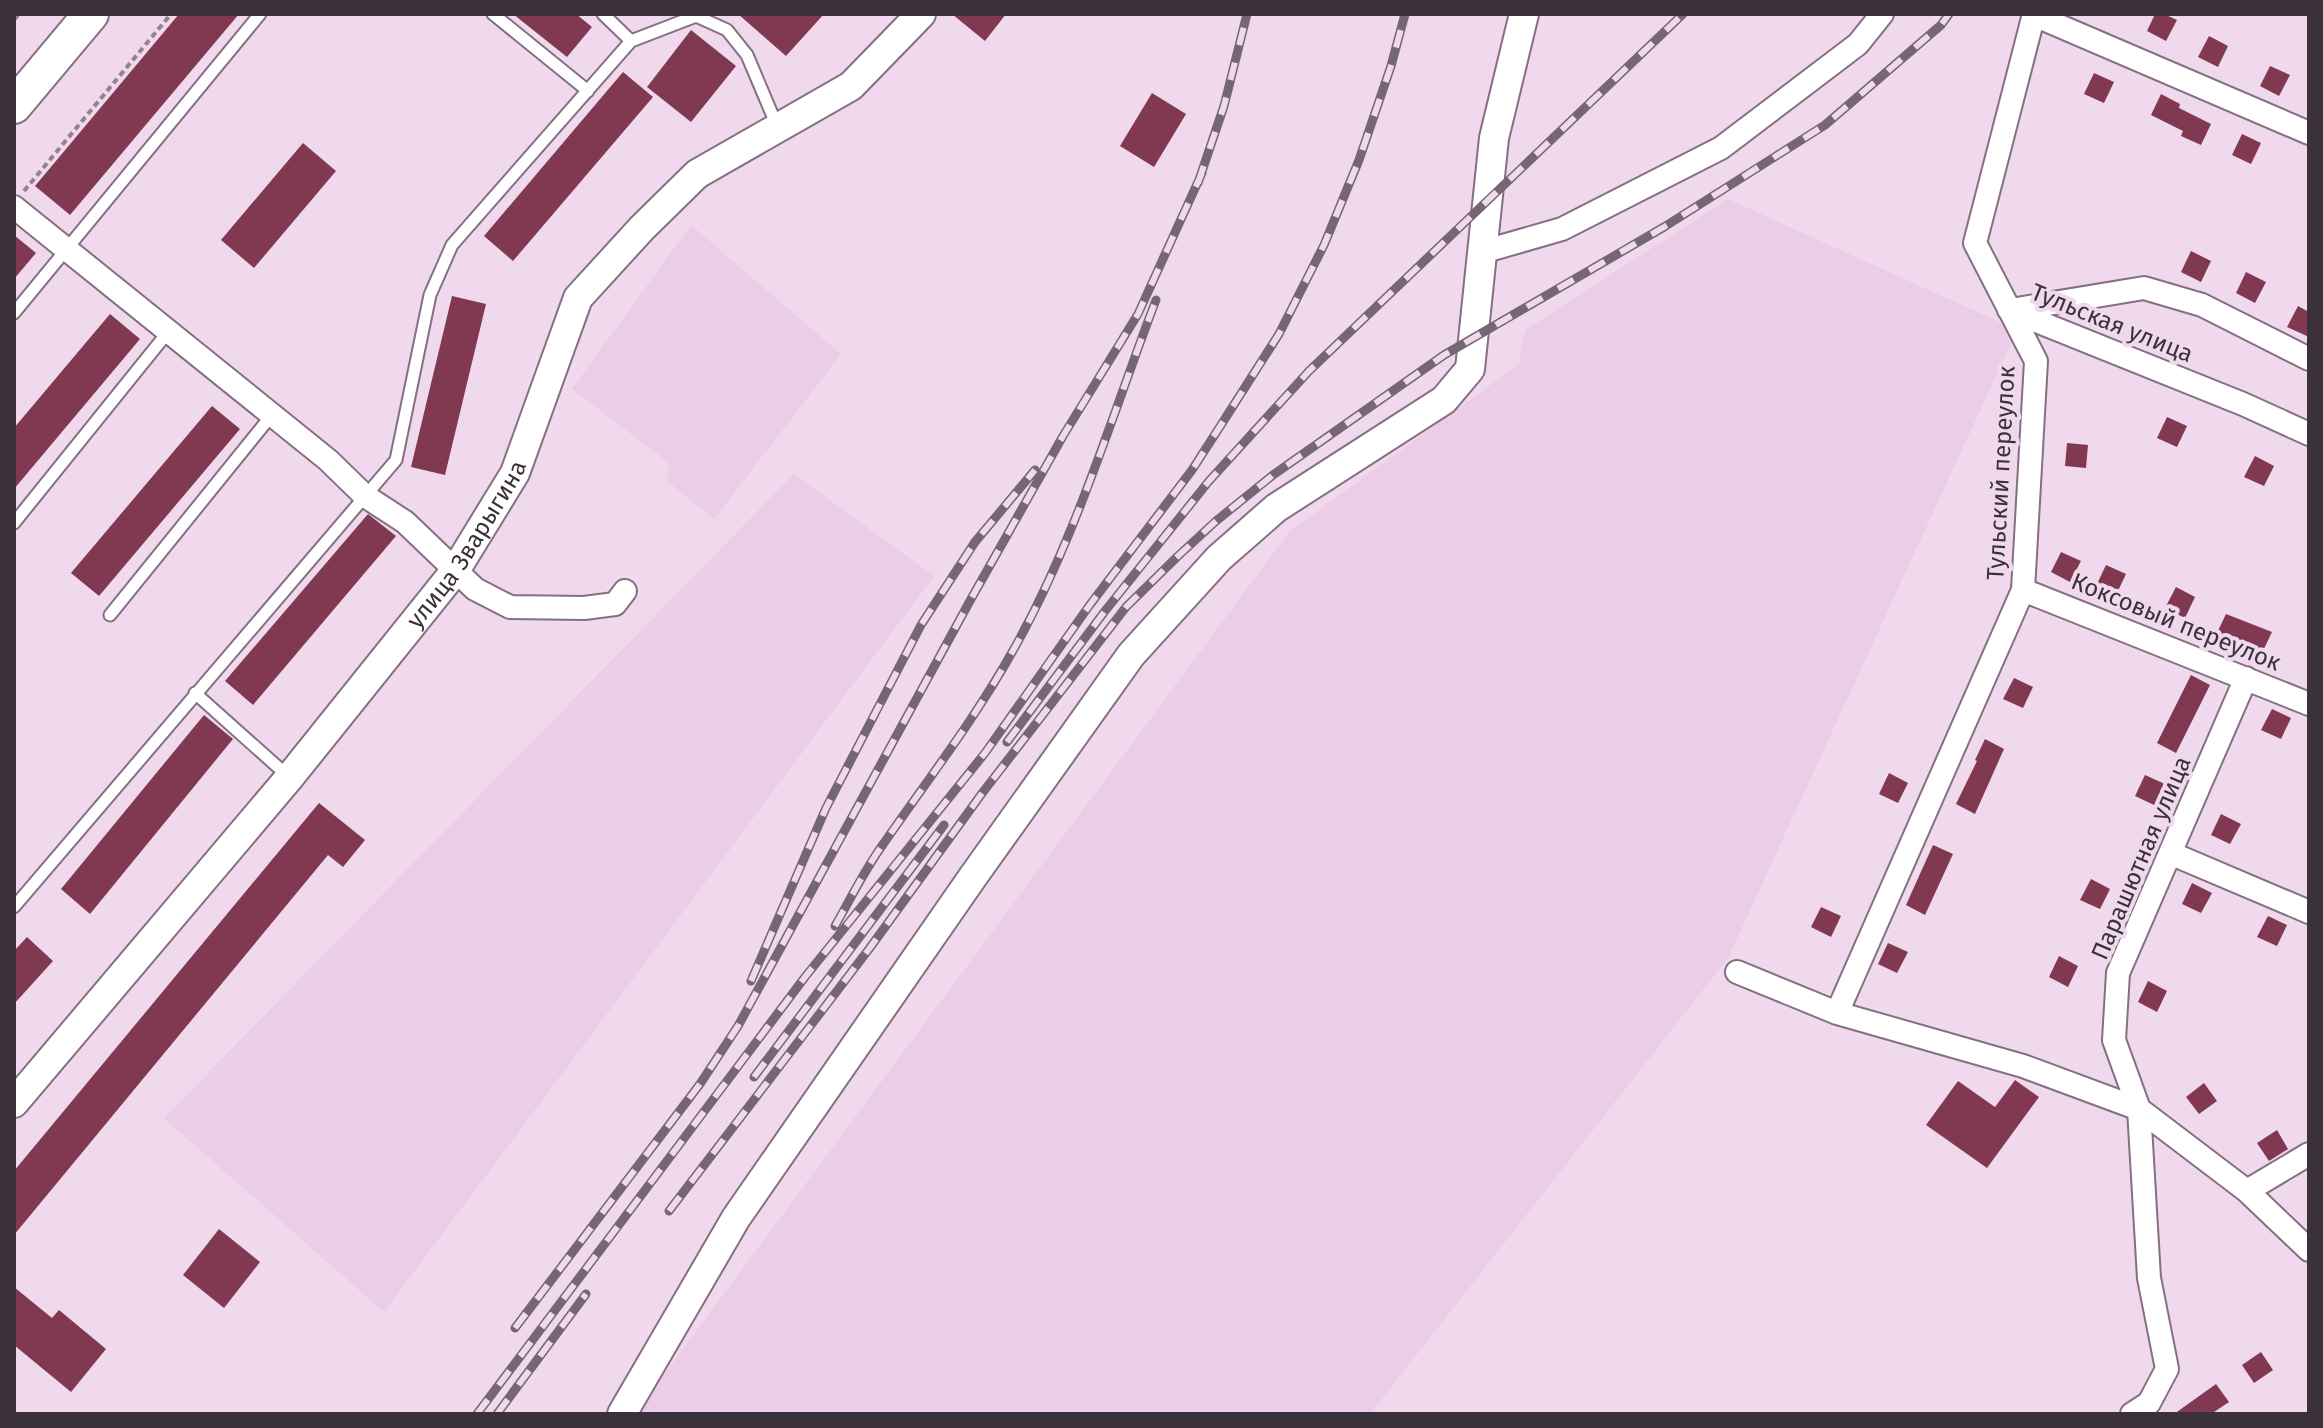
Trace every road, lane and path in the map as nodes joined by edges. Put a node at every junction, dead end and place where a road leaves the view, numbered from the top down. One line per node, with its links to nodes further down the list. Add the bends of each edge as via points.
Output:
1 (19, 14): 11 (path)
2 (91, 14): 14 (main road)
3 (171, 14): 17 (path)
4 (260, 14): 18 (lane)
5 (493, 14): 13 (lane)
6 (604, 14): 12 (lane)
7 (921, 14): 15 (street, улица Зварыгина, via 851,86)
8 (1524, 14): 19 (street, via 1494,138)
9 (1882, 14): 19 (street, via 1858,44 1721,148 1562,229)
10 (2034, 15): 16 (street); 20 (street, Тульский переулок, via 1975,243)
11 (14, 20)
12 (631, 41): 13 (lane); 15 (lane, via 696,16 727,30 747,55)
13 (588, 91): 26 (lane, via 452,245 430,295 396,460)
14 (14, 106)
15 (777, 126): 28 (street, улица Зварыгина, via 697,174 578,298 515,473)
16 (2309, 133)
17 (19, 199): 18 (street)
18 (67, 250): 21 (lane); 22 (street)
19 (1482, 252): 46 (street, via 1470,369 1444,400 1276,508 1219,558 1131,655 736,1218)
20 (2009, 310): 23 (street, Тульская улица, via 2144,288 2202,305); 25 (street, Тульская улица); 29 (street, Тульский переулок, via 2036,361)
21 (14, 313)
22 (168, 332): 24 (street); 27 (lane)
23 (2309, 359)
24 (271, 416): 26 (street); 31 (lane)
25 (2309, 434)
26 (365, 496): 28 (street, via 405,522); 33 (lane)
27 (14, 523)
28 (455, 571): 30 (street, via 475,589 510,607 615,604); 35 (street, улица Зварыгина)
29 (2023, 590): 32 (street, Коксовый переулок); 40 (street, Тульский переулок)
30 (625, 591)
31 (110, 615)
32 (2246, 678): 34 (street, Коксовый переулок); 36 (street, Парашютная улица)
33 (195, 693): 35 (lane); 37 (lane)
34 (2309, 704)
35 (289, 778): 41 (street, улица Зварыгина)
36 (2170, 853): 38 (street); 42 (street, Парашютная улица, via 2118,973 2114,1040)
37 (14, 907)
38 (2309, 912)
39 (1737, 972): 40 (street)
40 (1837, 1013): 42 (street, via 2023,1066)
41 (14, 1103)
42 (2139, 1109): 44 (street); 47 (street, Парашютная улица, via 2149,1278 2167,1369 2149,1403)
43 (2309, 1154): 44 (street)
44 (2247, 1191): 45 (street)
45 (2309, 1250)
46 (622, 1414)
47 (2132, 1414)

